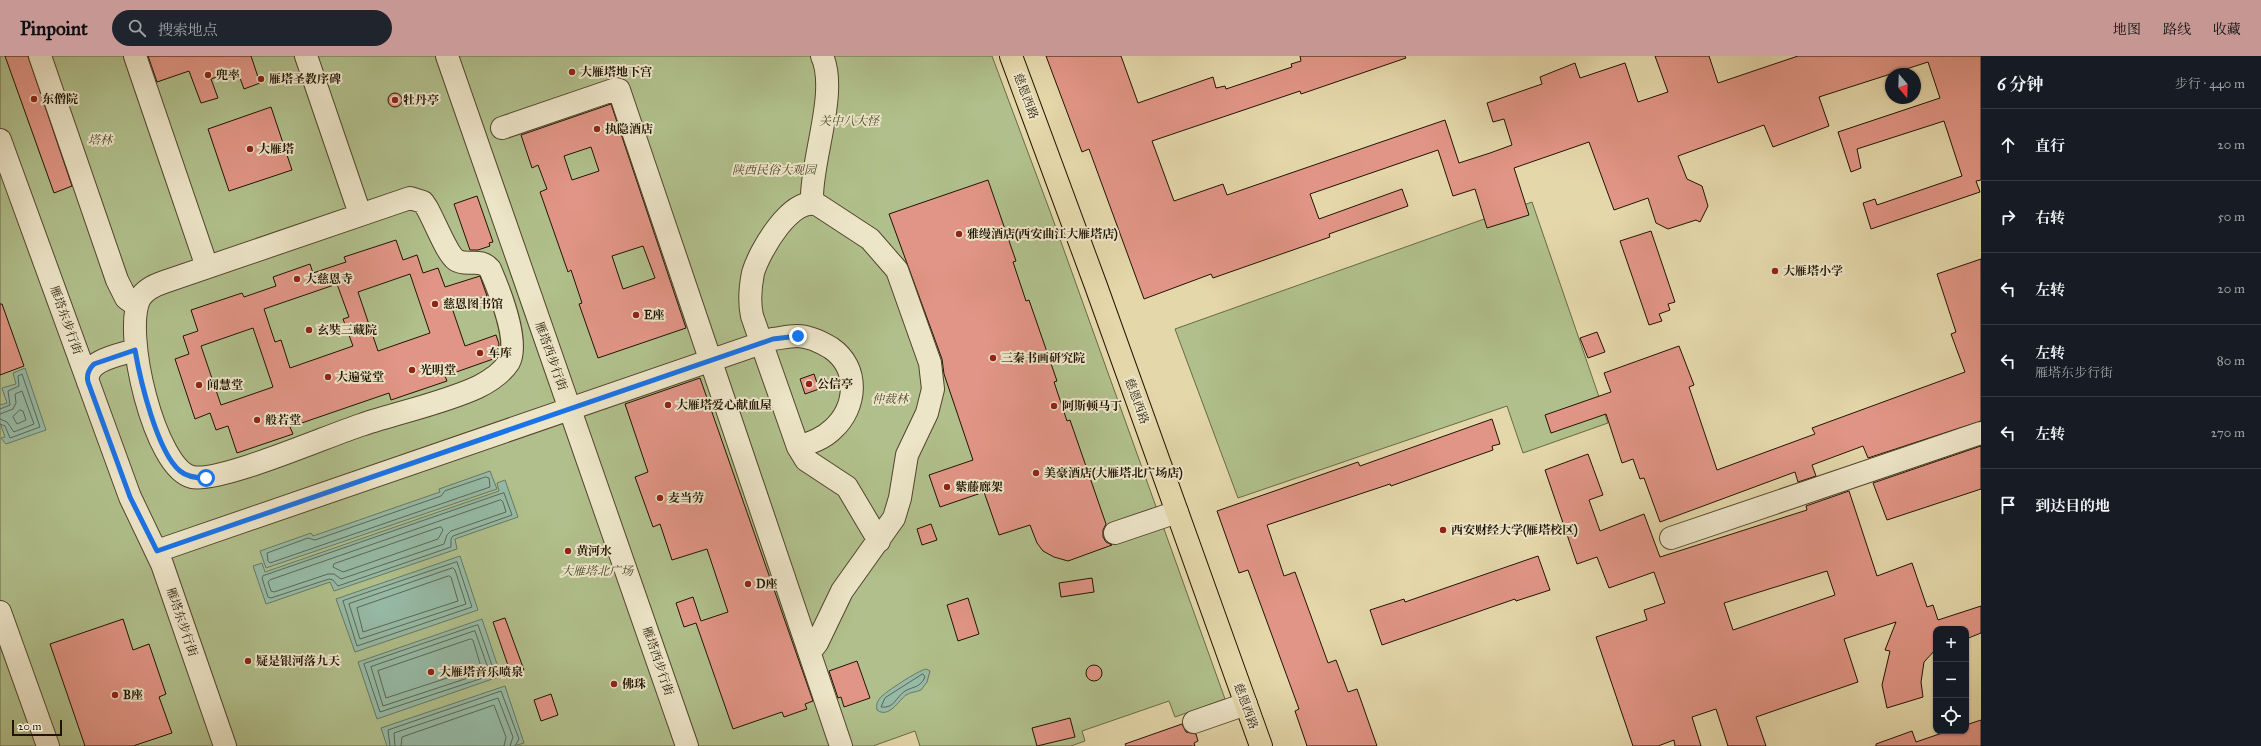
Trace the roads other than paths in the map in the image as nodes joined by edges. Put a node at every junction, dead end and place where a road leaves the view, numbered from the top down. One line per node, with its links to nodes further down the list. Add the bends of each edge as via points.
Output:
1 (40, 56): 12 (street, via 117,280 126,298)
2 (135, 56): 11 (street)
3 (306, 56): 10 (street)
4 (447, 56): 17 (street, 雁塔西步行街)
5 (822, 56): 9 (street, via 827,72 826,96)
6 (1011, 56): 20 (main road, 慈恩西路)
7 (502, 128): 15 (street, via 619,90 700,323)
8 (0, 140): 16 (street, 雁塔东步行街)
9 (811, 201): 13 (street, via 781,224 770,237 754,272 750,306); 23 (street, via 870,239 896,270 933,376 931,402 907,455 898,508)
10 (360, 214): 11 (street); 14 (street, via 403,199 417,199 427,208 454,258 462,262 486,265 494,278 513,341 509,361 498,374 468,391 359,425 228,473 200,478 188,476 180,471 167,454 145,394)
11 (207, 267): 12 (street, via 156,285 140,297)
12 (137, 306): 14 (street)
13 (760, 344): 15 (street); 19 (street); 19 (street, via 773,339 798,336 820,341 838,353 850,370 852,396 841,420 822,438)
14 (135, 350): 16 (street, via 94,364 88,373)
15 (710, 361): 17 (street); 26 (street)
16 (88, 382): 24 (street, 雁塔东步行街, via 130,497)
17 (571, 409): 24 (street); 31 (street, 雁塔西步行街)
18 (1981, 433): 22 (street)
19 (798, 447): 23 (street, via 812,464 847,487)
20 (1176, 512): 21 (street); 27 (main road, 慈恩西路)
21 (1115, 533)
22 (1671, 538)
23 (879, 541): 26 (street, via 842,591 817,643)
24 (157, 551): 30 (street, 雁塔东步行街)
25 (0, 612): 29 (street)
26 (810, 652): 32 (street)
27 (1246, 704): 28 (street); 33 (main road, 慈恩西路)
28 (1194, 722)
29 (48, 746)
30 (225, 746)
31 (688, 746)
32 (841, 746)
33 (1261, 746)

